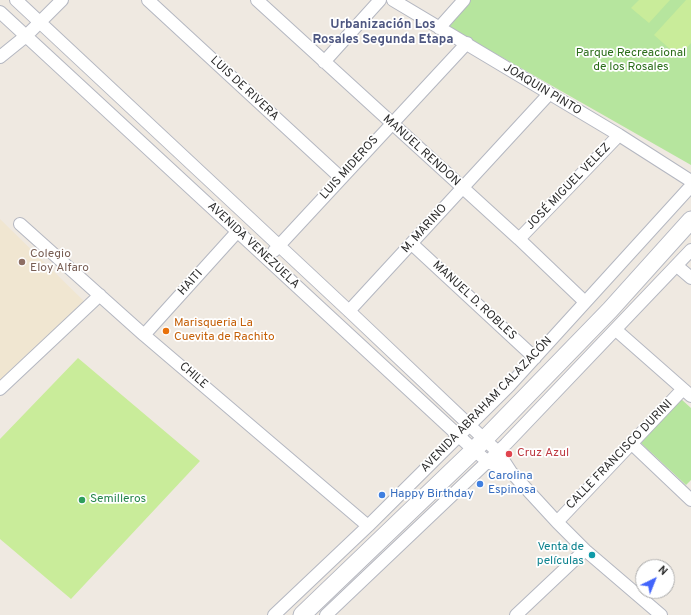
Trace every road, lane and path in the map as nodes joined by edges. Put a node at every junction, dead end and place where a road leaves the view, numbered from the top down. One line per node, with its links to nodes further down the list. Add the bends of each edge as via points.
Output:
1 (16, 0): 9 (street, AVENIDA VENEZUELA)
2 (62, 0): 9 (street)
3 (148, 0): 18 (street, LUIS DE RIVERA)
4 (257, 0): 14 (street, MANUEL RENDON)
5 (380, 0): 14 (street)
6 (393, 0): 10 (street, JOAQUIN PINTO)
7 (464, 0): 10 (street)
8 (0, 12): 11 (street, AVENIDA VENEZUELA)
9 (39, 22): 11 (street); 27 (street, AVENIDA VENEZUELA)
10 (439, 28): 12 (street, JOAQUIN PINTO)
11 (26, 36): 13 (street); 24 (street, AVENIDA VENEZUELA)
12 (466, 44): 15 (street, JOAQUIN PINTO); 16 (street, LUIS MIDEROS)
13 (0, 57)
14 (324, 62): 16 (street, MANUEL RENDON)
15 (549, 94): 17 (street, JOAQUIN PINTO); 21 (street, M. MARINO)
16 (391, 124): 18 (street, LUIS MIDEROS); 21 (street, MANUEL RENDON)
17 (618, 135): 19 (street, JOAQUIN PINTO); 25 (street, JOSÉ MIGUEL VELEZ)
18 (341, 178): 27 (street, LUIS MIDEROS)
19 (691, 181)
20 (691, 186): 33 (street, AVENIDA ABRAHAM CALAZACÓN)
21 (461, 188): 25 (street, MANUEL RENDON); 26 (street, M. MARINO)
22 (691, 220): 43 (main road, AVENIDA ABRAHAM CALAZACÓN, via 610,310)
23 (20, 224): 32 (street, CHILE)
24 (237, 232): 29 (street, AVENIDA VENEZUELA); 36 (street, HAITI)
25 (519, 239): 33 (street, MANUEL RENDON)
26 (412, 244): 34 (street, M. MARINO); 37 (street, MANUEL D. ROBLES)
27 (279, 246): 29 (street, LUIS MIDEROS); 34 (street, AVENIDA VENEZUELA)
28 (691, 250): 30 (street)
29 (267, 259): 41 (street, AVENIDA VENEZUELA)
30 (677, 266): 31 (street); 35 (street)
31 (691, 278)
32 (100, 295): 36 (street, CHILE); 38 (street)
33 (584, 301): 37 (street, AVENIDA ABRAHAM CALAZACÓN)
34 (349, 311): 40 (street, AVENIDA VENEZUELA)
35 (616, 330): 39 (street); 44 (street)
36 (144, 335): 49 (street, CHILE)
37 (535, 358): 40 (street, AVENIDA ABRAHAM CALAZACÓN)
38 (0, 389)
39 (687, 393): 42 (street, CALLE FRANCISCO DURINI)
40 (470, 426): 41 (street, AVENIDA ABRAHAM CALAZACÓN); 43 (street, AVENIDA VENEZUELA)
41 (459, 436): 43 (street, AVENIDA VENEZUELA); 49 (street, AVENIDA ABRAHAM CALAZACÓN)
42 (632, 444): 47 (street); 48 (street, CALLE FRANCISCO DURINI)
43 (479, 445): 44 (street, AVENIDA VENEZUELA); 45 (street, AVENIDA VENEZUELA); 52 (main road, AVENIDA ABRAHAM CALAZACÓN)
44 (498, 452): 45 (street); 46 (street, AVENIDA VENEZUELA)
45 (488, 462): 46 (street, AVENIDA VENEZUELA); 53 (street)
46 (511, 472): 48 (street, AVENIDA VENEZUELA)
47 (689, 494)
48 (557, 522): 50 (street, AVENIDA VENEZUELA)
49 (368, 526): 51 (street, AVENIDA ABRAHAM CALAZACÓN)
50 (586, 550): 54 (street); 55 (street, AVENIDA VENEZUELA)
51 (274, 615)
52 (302, 615)
53 (326, 615)
54 (516, 615)
55 (661, 615)

